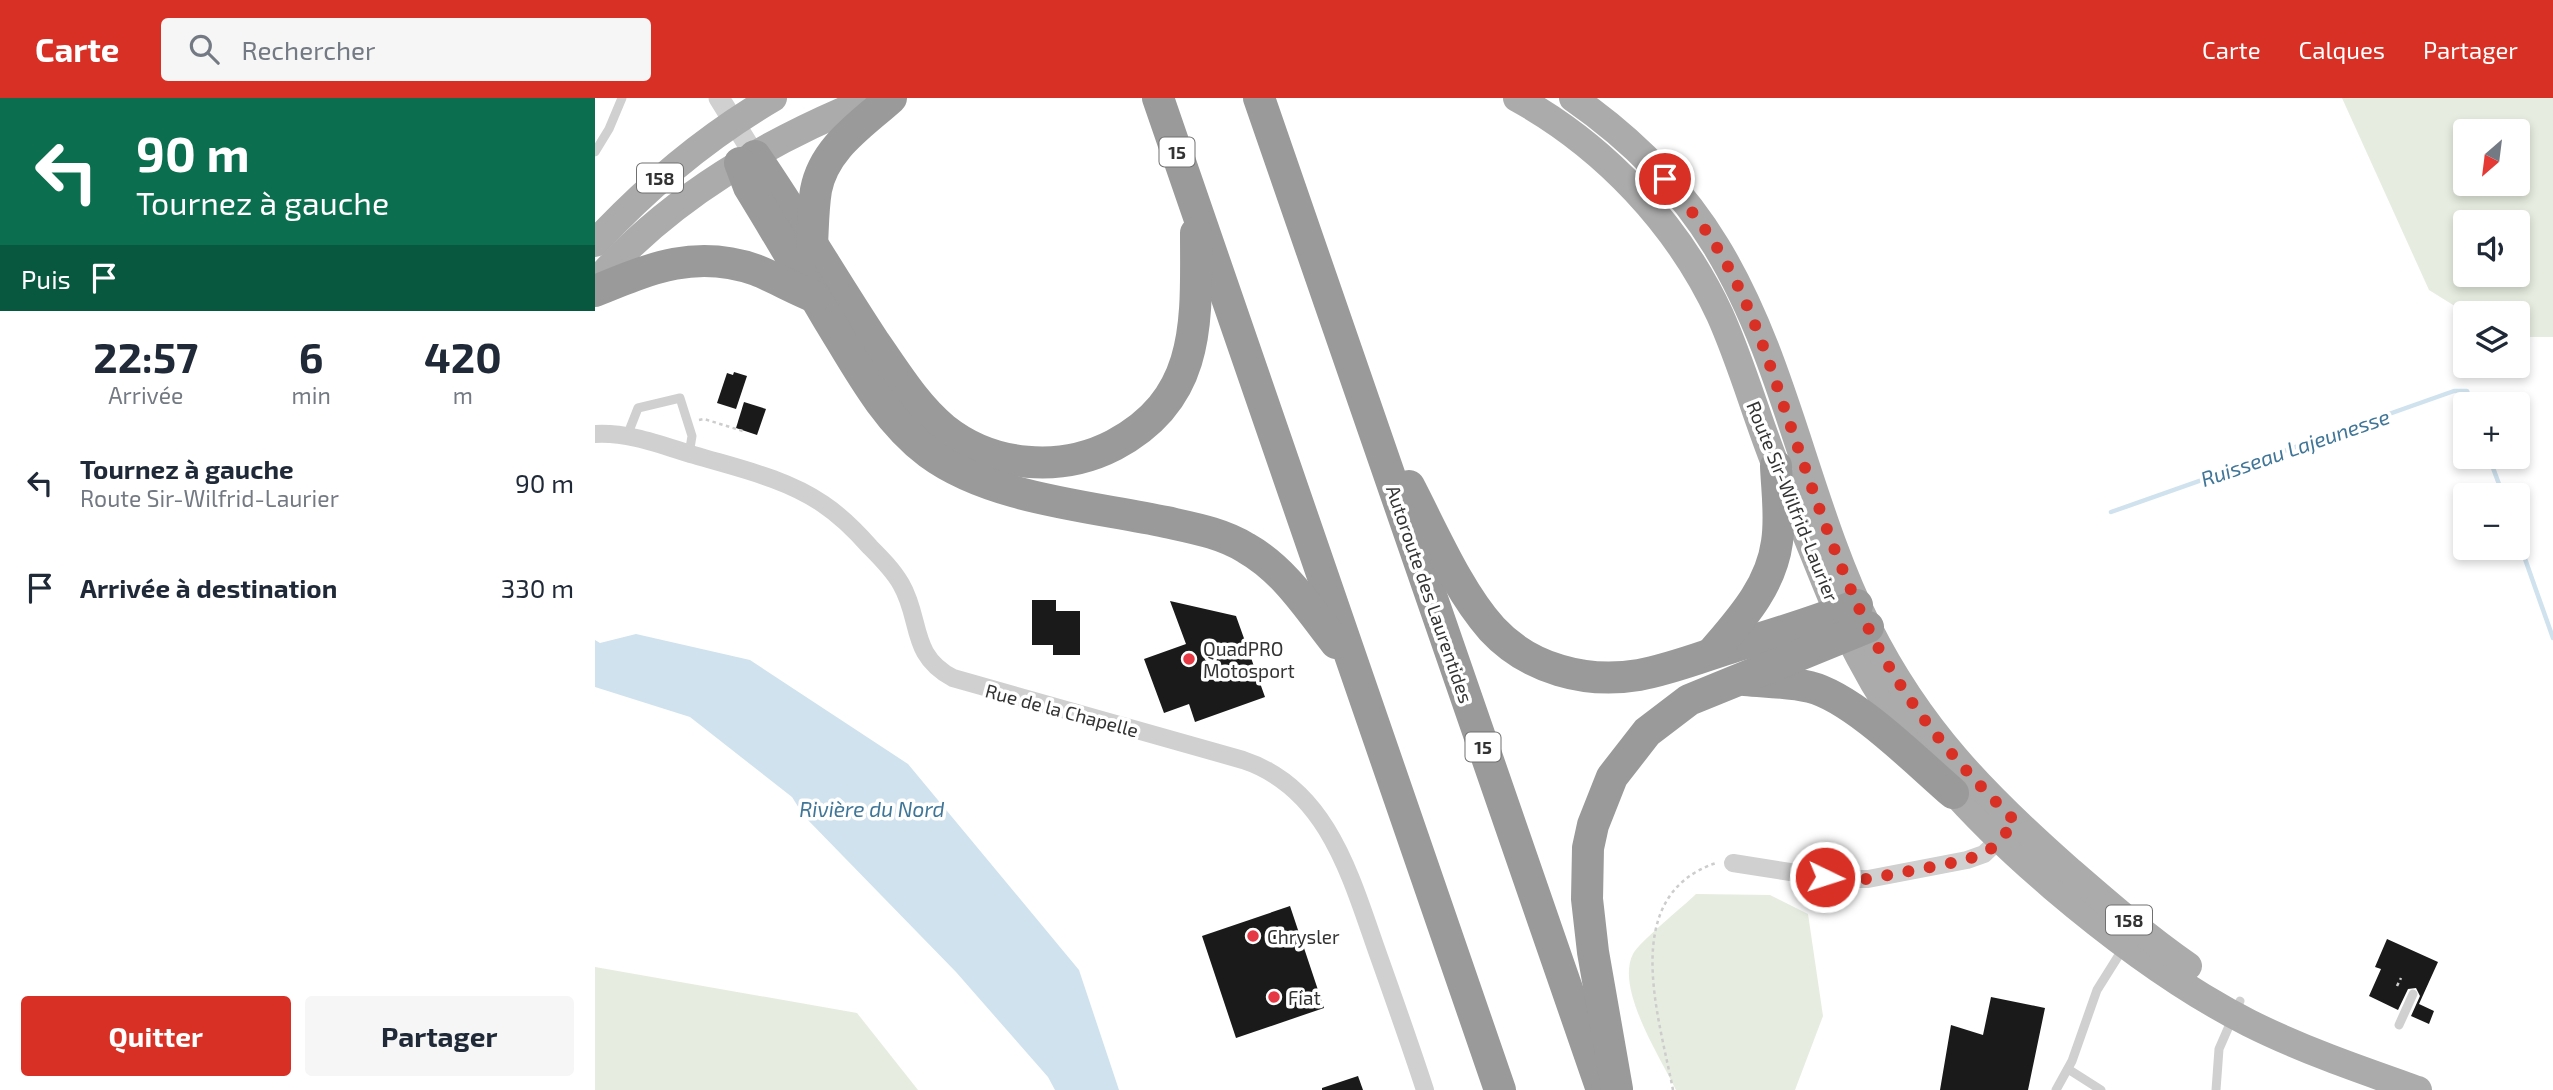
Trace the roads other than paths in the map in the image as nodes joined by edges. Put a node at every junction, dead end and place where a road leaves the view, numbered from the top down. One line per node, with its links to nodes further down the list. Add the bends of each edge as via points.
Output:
1 (622, 98): 11 (lane)
2 (719, 98): 10 (street)
3 (773, 98): 10 (main road, 158)
4 (874, 98): 12 (main road, 158)
5 (891, 98): 15 (highway, via 841,142 827,162 816,191)
6 (1158, 98): 13 (highway, 15)
7 (1259, 98): 19 (highway, Autoroute des Laurentides / 15)
8 (1517, 98): 23 (main road, Route Sir-Wilfrid-Laurier / 158, via 1601,157 1642,197 1680,246 1718,311)
9 (1573, 98): 24 (main road, Route Sir-Wilfrid-Laurier / 158, via 1649,162 1717,248 1760,338 1833,545)
10 (733, 122): 12 (street); 14 (main road, 158, via 668,171)
11 (595, 152)
12 (747, 160): 15 (highway); 16 (main road, 158, via 671,211); 18 (highway, via 749,187)
13 (1196, 207): 15 (highway, via 1195,326 1173,391 1154,415 1126,438 1095,454 1057,463 988,453 937,422 894,371); 26 (highway, 15)
14 (595, 243)
15 (812, 245)
16 (595, 283)
17 (595, 291): 18 (highway, via 658,267 697,260 743,266)
18 (815, 297): 26 (highway, via 879,399 929,453 989,484 1189,528 1239,544 1289,584)
19 (1365, 404): 25 (highway, via 1464,589 1494,631 1515,649 1553,668 1606,677 1649,673); 38 (highway, Autoroute des Laurentides / 15)
20 (595, 433): 21 (street, Rue de la Chapelle)
21 (627, 436): 22 (street, Rue de la Chapelle); 22 (lane, via 638,408 680,398 692,436)
22 (689, 454): 36 (street, Rue de la Chapelle, via 797,489 842,518 902,586 924,652 943,673 1243,760 1289,784 1318,817 1345,864)
23 (1776, 466): 24 (main road, Route Sir-Wilfrid-Laurier / 158); 25 (highway, via 1779,518 1773,563 1754,600)
24 (1853, 620): 25 (highway); 27 (highway); 28 (main road, Route Sir-Wilfrid-Laurier / 158, via 1871,678 1902,729); 29 (main road, Route Sir-Wilfrid-Laurier / 158)
25 (1712, 653)
26 (1353, 665): 37 (highway, 15)
27 (1737, 680): 28 (highway, via 1802,686 1835,697); 39 (highway, via 1689,700 1647,733 1612,777 1593,825 1587,875 1589,918)
28 (1953, 793): 29 (main road, Route Sir-Wilfrid-Laurier / 158)
29 (2008, 831): 30 (street, via 1984,854 1967,860 1868,879 1835,879); 31 (main road, Route Sir-Wilfrid-Laurier / 158)
30 (1733, 863)
31 (2131, 936): 33 (main road, Route Sir-Wilfrid-Laurier / 158, via 2178,959); 35 (lane, via 2097,990)
32 (2413, 994): 34 (lane)
33 (2236, 1007): 42 (lane, via 2219,1049); 43 (main road, Route Sir-Wilfrid-Laurier / 158, via 2366,1071)
34 (2399, 1025)
35 (2068, 1069): 40 (lane); 41 (lane)
36 (1425, 1090)
37 (1500, 1090)
38 (1602, 1090)
39 (1618, 1090)
40 (2056, 1090)
41 (2101, 1090)
42 (2216, 1090)
43 (2418, 1090)

